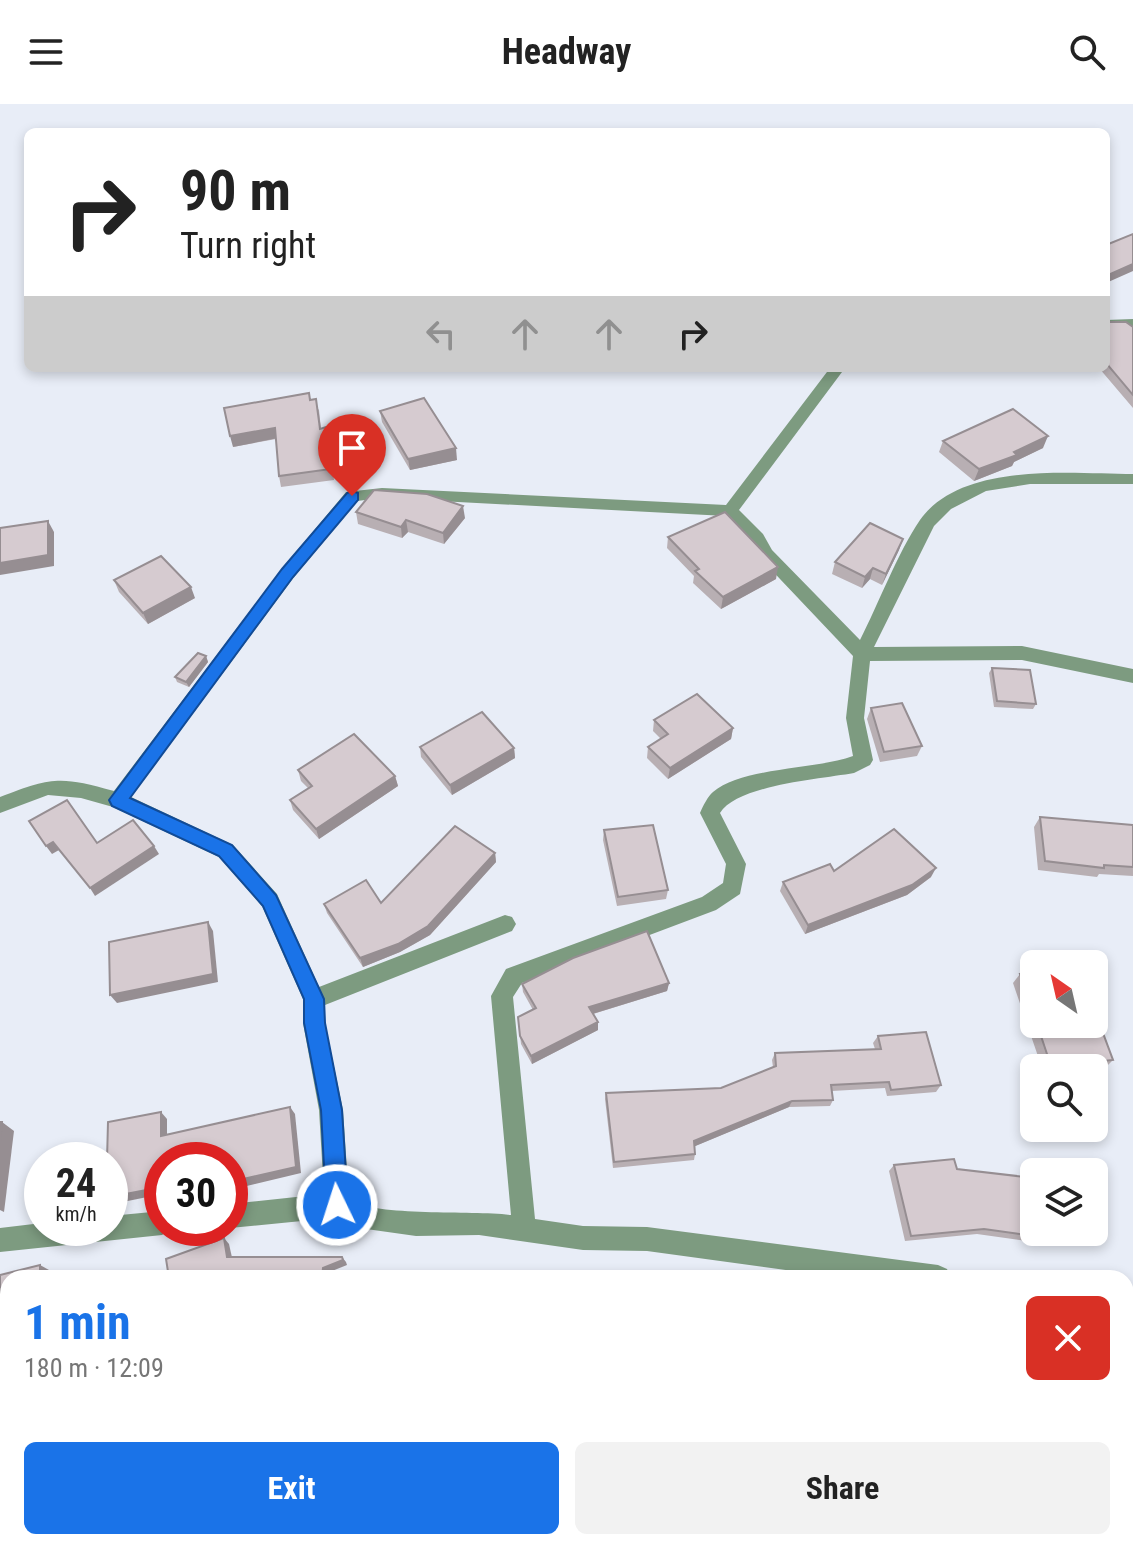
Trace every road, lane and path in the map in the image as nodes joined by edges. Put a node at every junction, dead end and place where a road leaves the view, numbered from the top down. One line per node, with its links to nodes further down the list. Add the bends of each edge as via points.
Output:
1 (1133, 323): 2 (street)
2 (1110, 324)
3 (835, 372): 5 (street)
4 (1133, 479): 6 (street, via 1030,479 982,486 945,505 927,523)
5 (730, 511): 6 (street); 8 (street, via 382,493 352,496)
6 (862, 654): 7 (street, via 1022,653); 15 (street, via 855,718 863,760 740,787 719,798 710,813 736,864 733,888 709,904 530,968 514,976 502,996)
7 (1133, 676)
8 (118, 800): 9 (street, via 47,787); 11 (street, via 226,851 270,900)
9 (0, 805)
10 (505, 924): 11 (street)
11 (314, 999): 12 (street, via 331,1110)
12 (337, 1205): 13 (street); 15 (street, via 357,1218)
13 (248, 1214)
14 (144, 1225): 16 (street)
15 (524, 1227): 17 (street)
16 (6, 1240)
17 (878, 1270)

